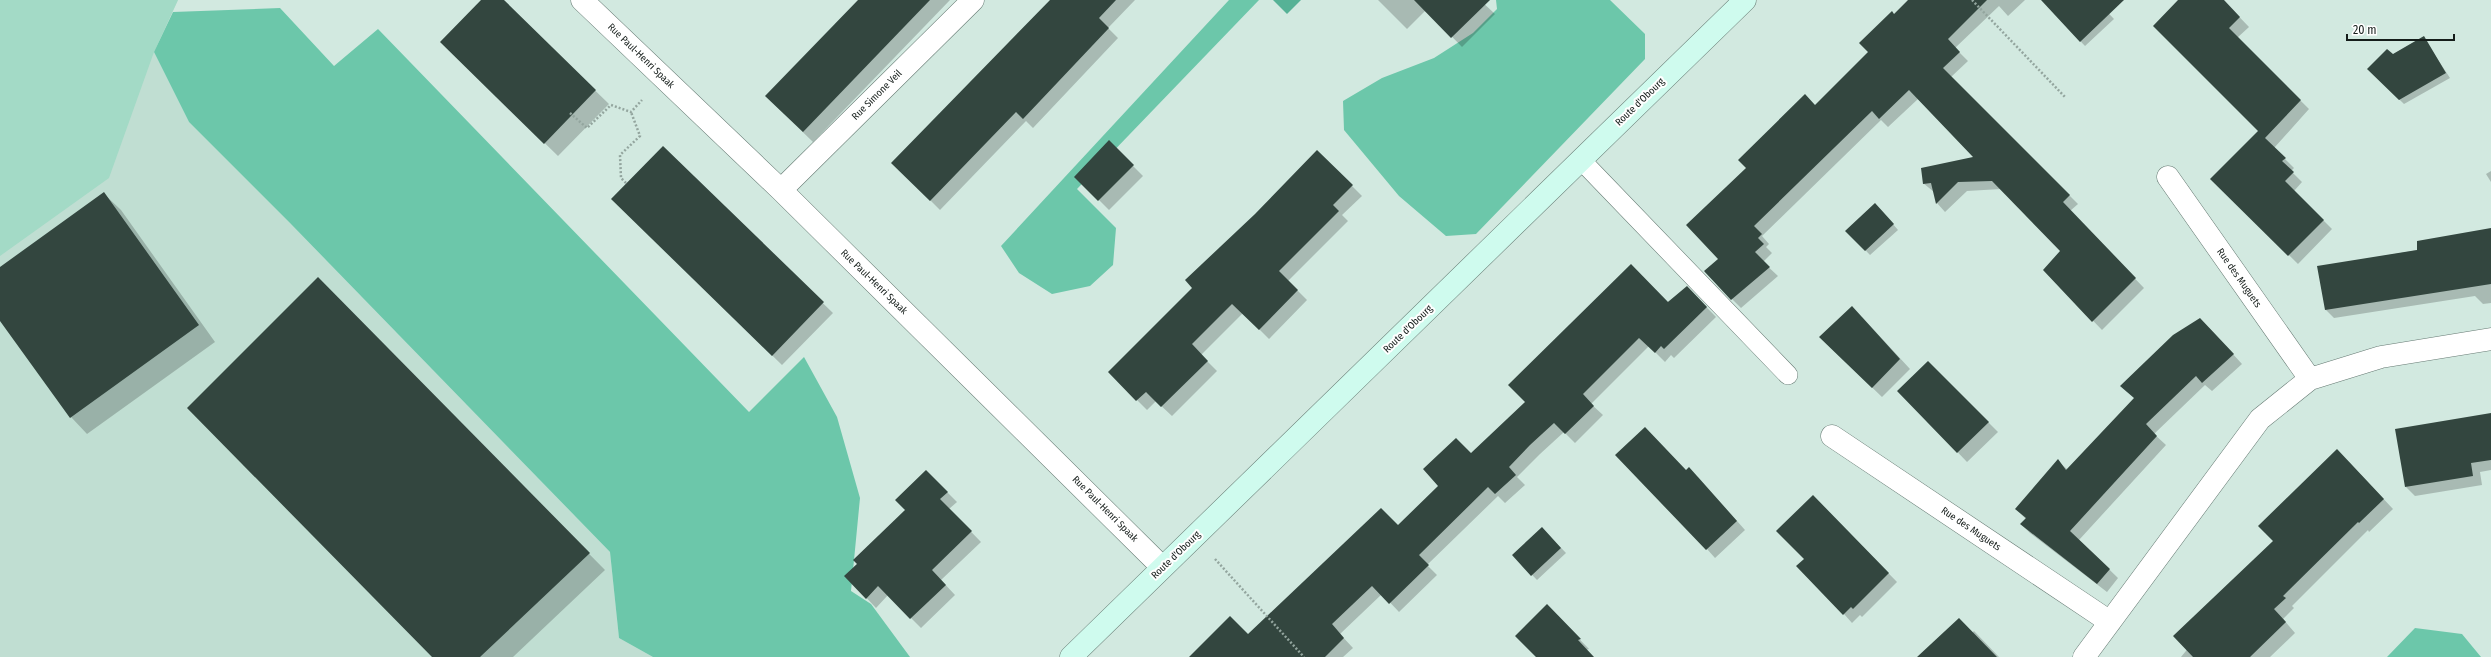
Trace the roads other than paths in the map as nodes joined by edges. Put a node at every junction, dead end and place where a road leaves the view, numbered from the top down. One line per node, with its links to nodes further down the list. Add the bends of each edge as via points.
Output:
1 (582, 0): 6 (street, Rue Paul-Henri Spaak)
2 (973, 0): 6 (street, Rue Simone Veil)
3 (1745, 0): 4 (main road, Route d'Obourg)
4 (1580, 160): 8 (lane); 11 (main road, Route d'Obourg)
5 (2168, 177): 9 (street, Rue des Muguets)
6 (780, 190): 11 (street, Rue Paul-Henri Spaak)
7 (2491, 339): 9 (street, via 2381,357)
8 (1788, 375)
9 (2310, 379): 12 (street, via 2260,419)
10 (1832, 436): 12 (street, Rue des Muguets)
11 (1162, 567): 13 (main road, Route d'Obourg)
12 (2110, 622): 14 (street)
13 (1071, 657)
14 (2084, 657)

